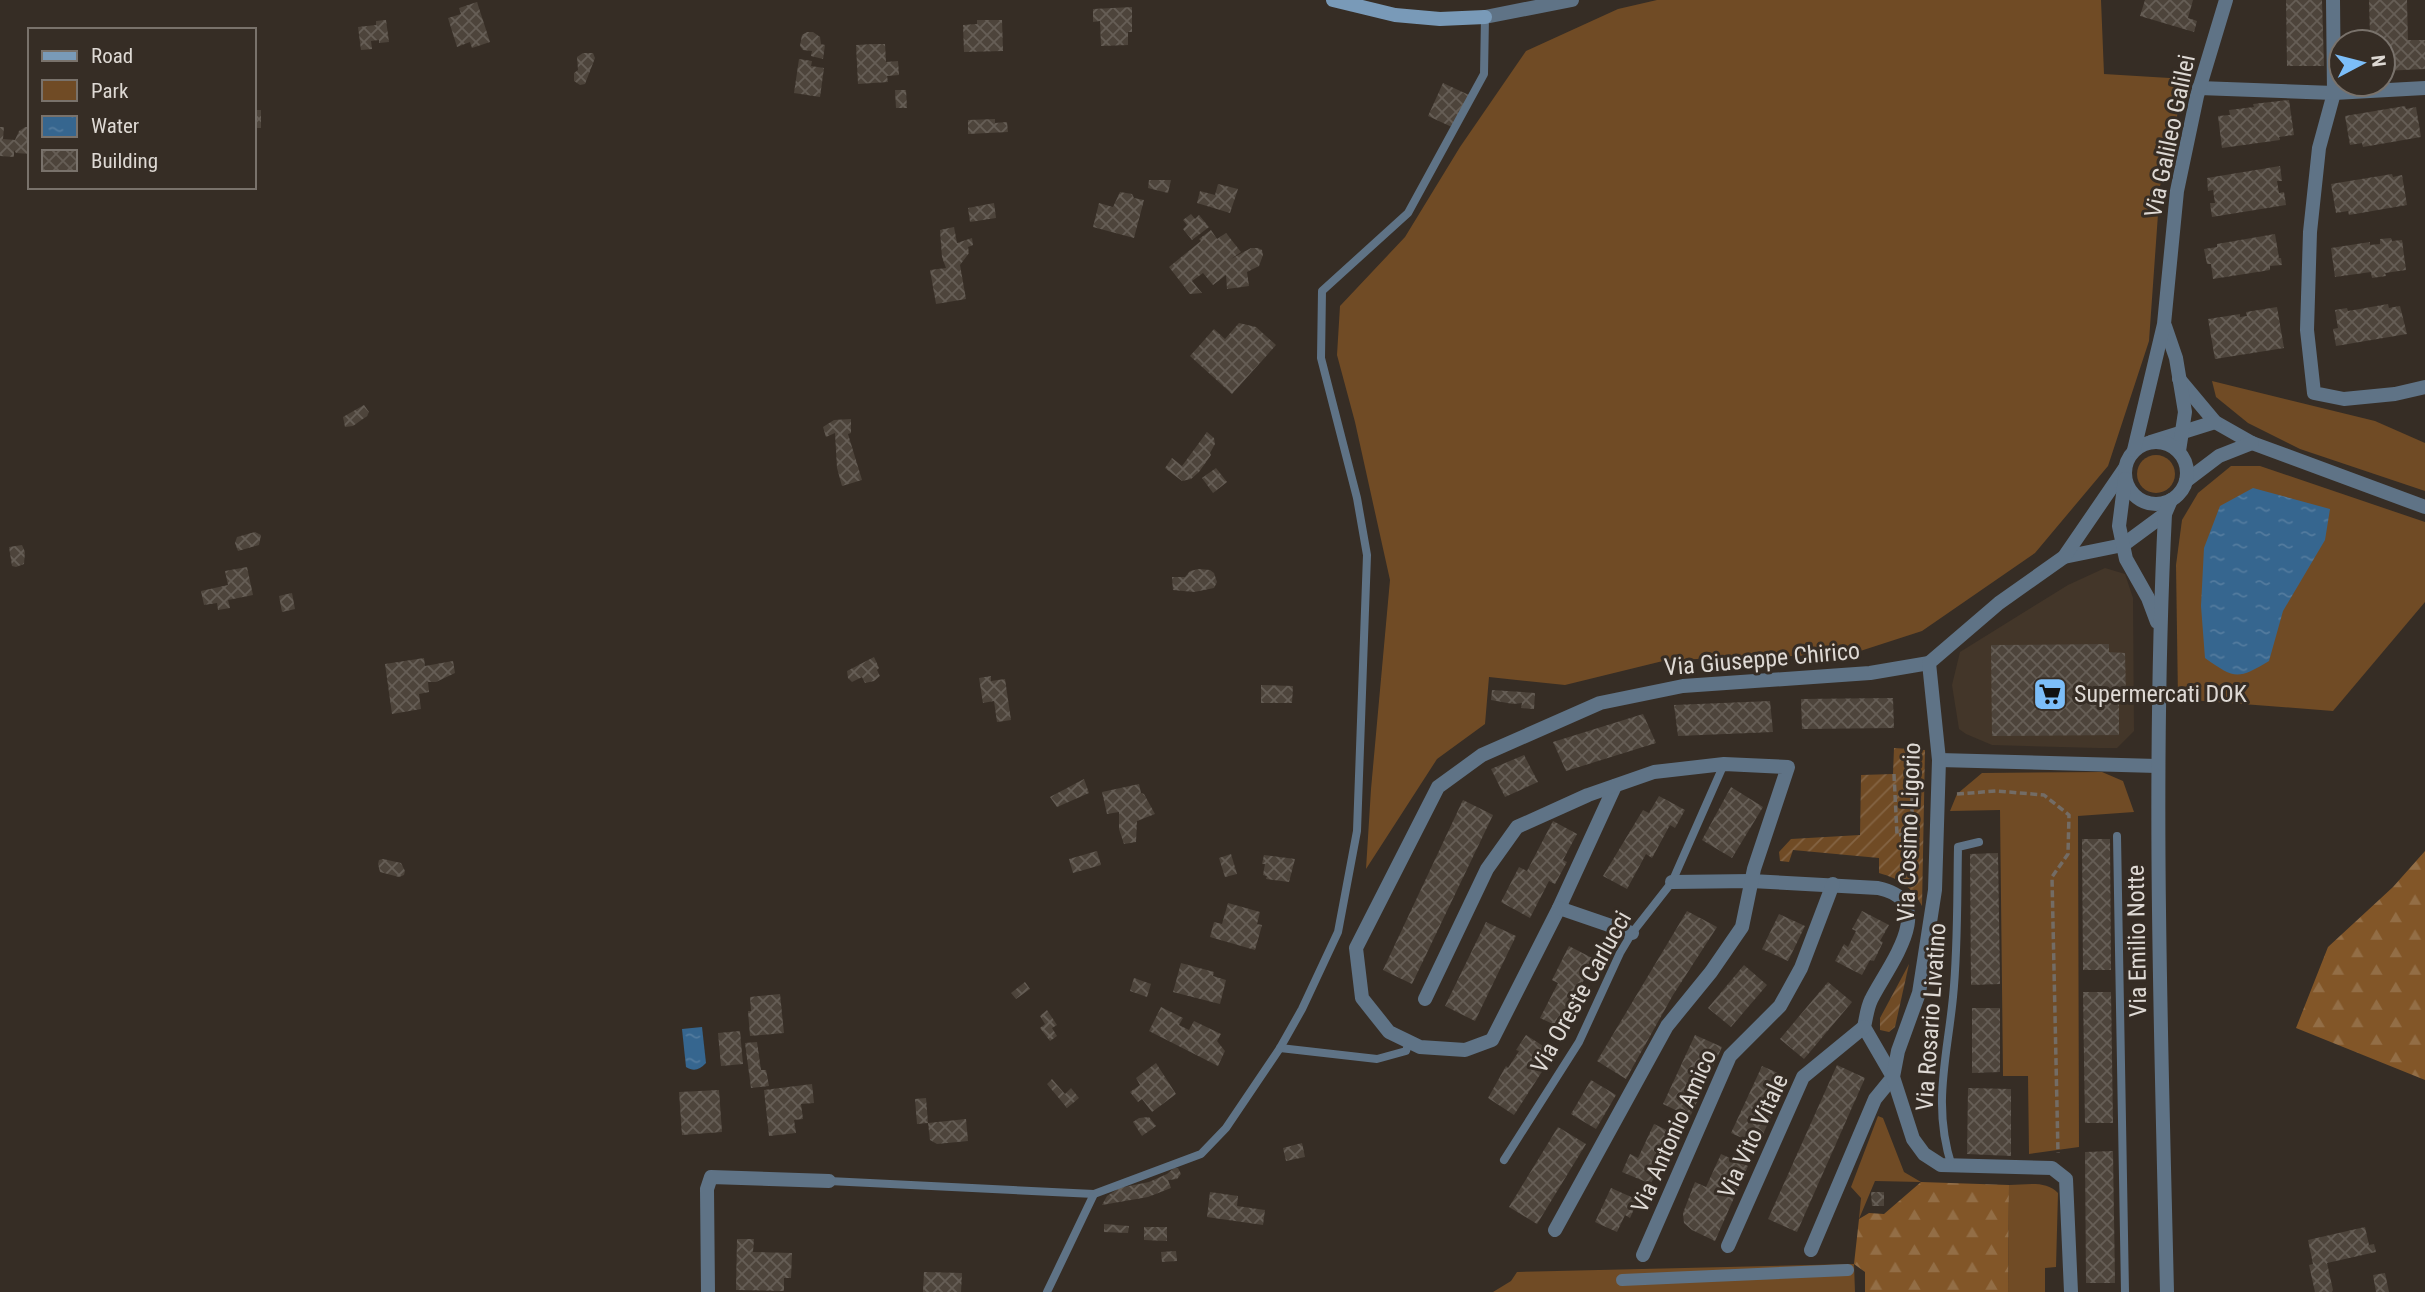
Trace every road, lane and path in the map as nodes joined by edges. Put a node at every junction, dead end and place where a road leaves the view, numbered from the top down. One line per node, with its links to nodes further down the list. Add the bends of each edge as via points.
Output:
1 (1333, 0): 5 (main road, via 1395,15)
2 (1572, 0): 5 (street)
3 (2226, 0): 7 (street, Via Galileo Galilei)
4 (2333, 0): 6 (street)
5 (1485, 17): 47 (lane, via 1484,74 1408,214 1322,291 1321,358 1367,555 1357,831 1338,932)
6 (2333, 28)
7 (2199, 88): 10 (street); 12 (street, Via Galileo Galilei, via 2177,191)
8 (2425, 88): 9 (street)
9 (2397, 90)
10 (2327, 93)
11 (2333, 98): 14 (street, via 2319,148 2310,232 2307,330 2314,393 2344,399)
12 (2164, 324): 13 (street); 19 (street, Via Galileo Galilei)
13 (2179, 379): 15 (street); 16 (street, via 2185,412)
14 (2425, 387)
15 (2215, 422): 16 (street); 18 (street)
16 (2182, 431): 17 (street); 20 (street)
17 (2151, 442): 19 (street); 20 (street)
18 (2252, 443): 22 (street, via 2219,456); 24 (street)
19 (2134, 450): 21 (street)
20 (2179, 451): 22 (street)
21 (2125, 473): 23 (street, via 2128,487 2142,501); 26 (street, via 2119,526); 27 (street)
22 (2186, 481): 23 (street)
23 (2171, 500): 25 (street)
24 (2425, 507)
25 (2165, 514): 26 (street); 28 (street, Via Emilio Notte)
26 (2123, 545): 27 (street); 28 (street)
27 (2064, 557): 29 (street, via 1999,603)
28 (2160, 628): 32 (street, Via Emilio Notte)
29 (1928, 663): 30 (street, Via Cosimo Ligorio); 46 (street, Via Giuseppe Chirico, via 1870,673 1683,685 1600,703 1482,755 1437,786 1356,948 1362,998 1389,1032)
30 (1939, 760): 32 (street); 48 (street, Via Cosimo Ligorio, via 1935,890 1919,993)
31 (1724, 764): 34 (street, via 1654,772); 39 (street, via 1788,767); 40 (lane, Via Oreste Carlucci)
32 (2157, 766): 57 (street, Via Emilio Notte)
33 (1894, 774): 35 (path, via 1897,835 1912,833 1912,795)
34 (1615, 786): 42 (street, Via Giuseppe Chirico); 44 (street, via 1517,827 1487,869)
35 (1923, 793)
36 (1957, 794): 51 (path, via 2044,795 2069,815 2068,854 2052,877)
37 (2118, 836): 64 (lane)
38 (1979, 842): 50 (lane, Via Rosario Livatino, via 1958,847 1953,995 1940,1096 1944,1141)
39 (1752, 881): 40 (street); 41 (street); 54 (street, via 1742,927 1667,1026)
40 (1672, 882): 43 (lane, Via Oreste Carlucci)
41 (1833, 884): 45 (street, via 1888,890 1897,895 1908,913 1906,934 1869,1003); 58 (street, Via Antonio Amico, via 1801,968 1780,1006 1730,1056)
42 (1559, 908): 43 (street); 46 (street, Via Giuseppe Chirico, via 1492,1040 1465,1050)
43 (1632, 933): 49 (lane, Via Oreste Carlucci, via 1578,1042)
44 (1425, 999)
45 (1864, 1027): 48 (street); 55 (street, Via Vito Vitale, via 1803,1077)
46 (1409, 1042): 47 (lane, via 1406,1051 1377,1059)
47 (1280, 1048): 53 (lane, via 1226,1128 1201,1154)
48 (1893, 1077): 50 (street, via 1913,1139 1924,1154); 56 (street, via 1875,1099)
49 (1504, 1160)
50 (1952, 1167): 51 (street, via 2052,1168)
51 (2057, 1172): 63 (street, via 2066,1179)
52 (829, 1181): 53 (lane); 61 (street, via 711,1177 707,1189)
53 (1094, 1194): 62 (lane)
54 (1555, 1230)
55 (1728, 1246)
56 (1811, 1250)
57 (2166, 1253): 65 (street, Via Emilio Notte); 66 (street, Via Emilio Notte)
58 (1643, 1255)
59 (1848, 1270): 60 (street)
60 (1622, 1280)
61 (708, 1292)
62 (1047, 1292)
63 (2071, 1292)
64 (2125, 1292)
65 (2160, 1292)
66 (2167, 1292)

